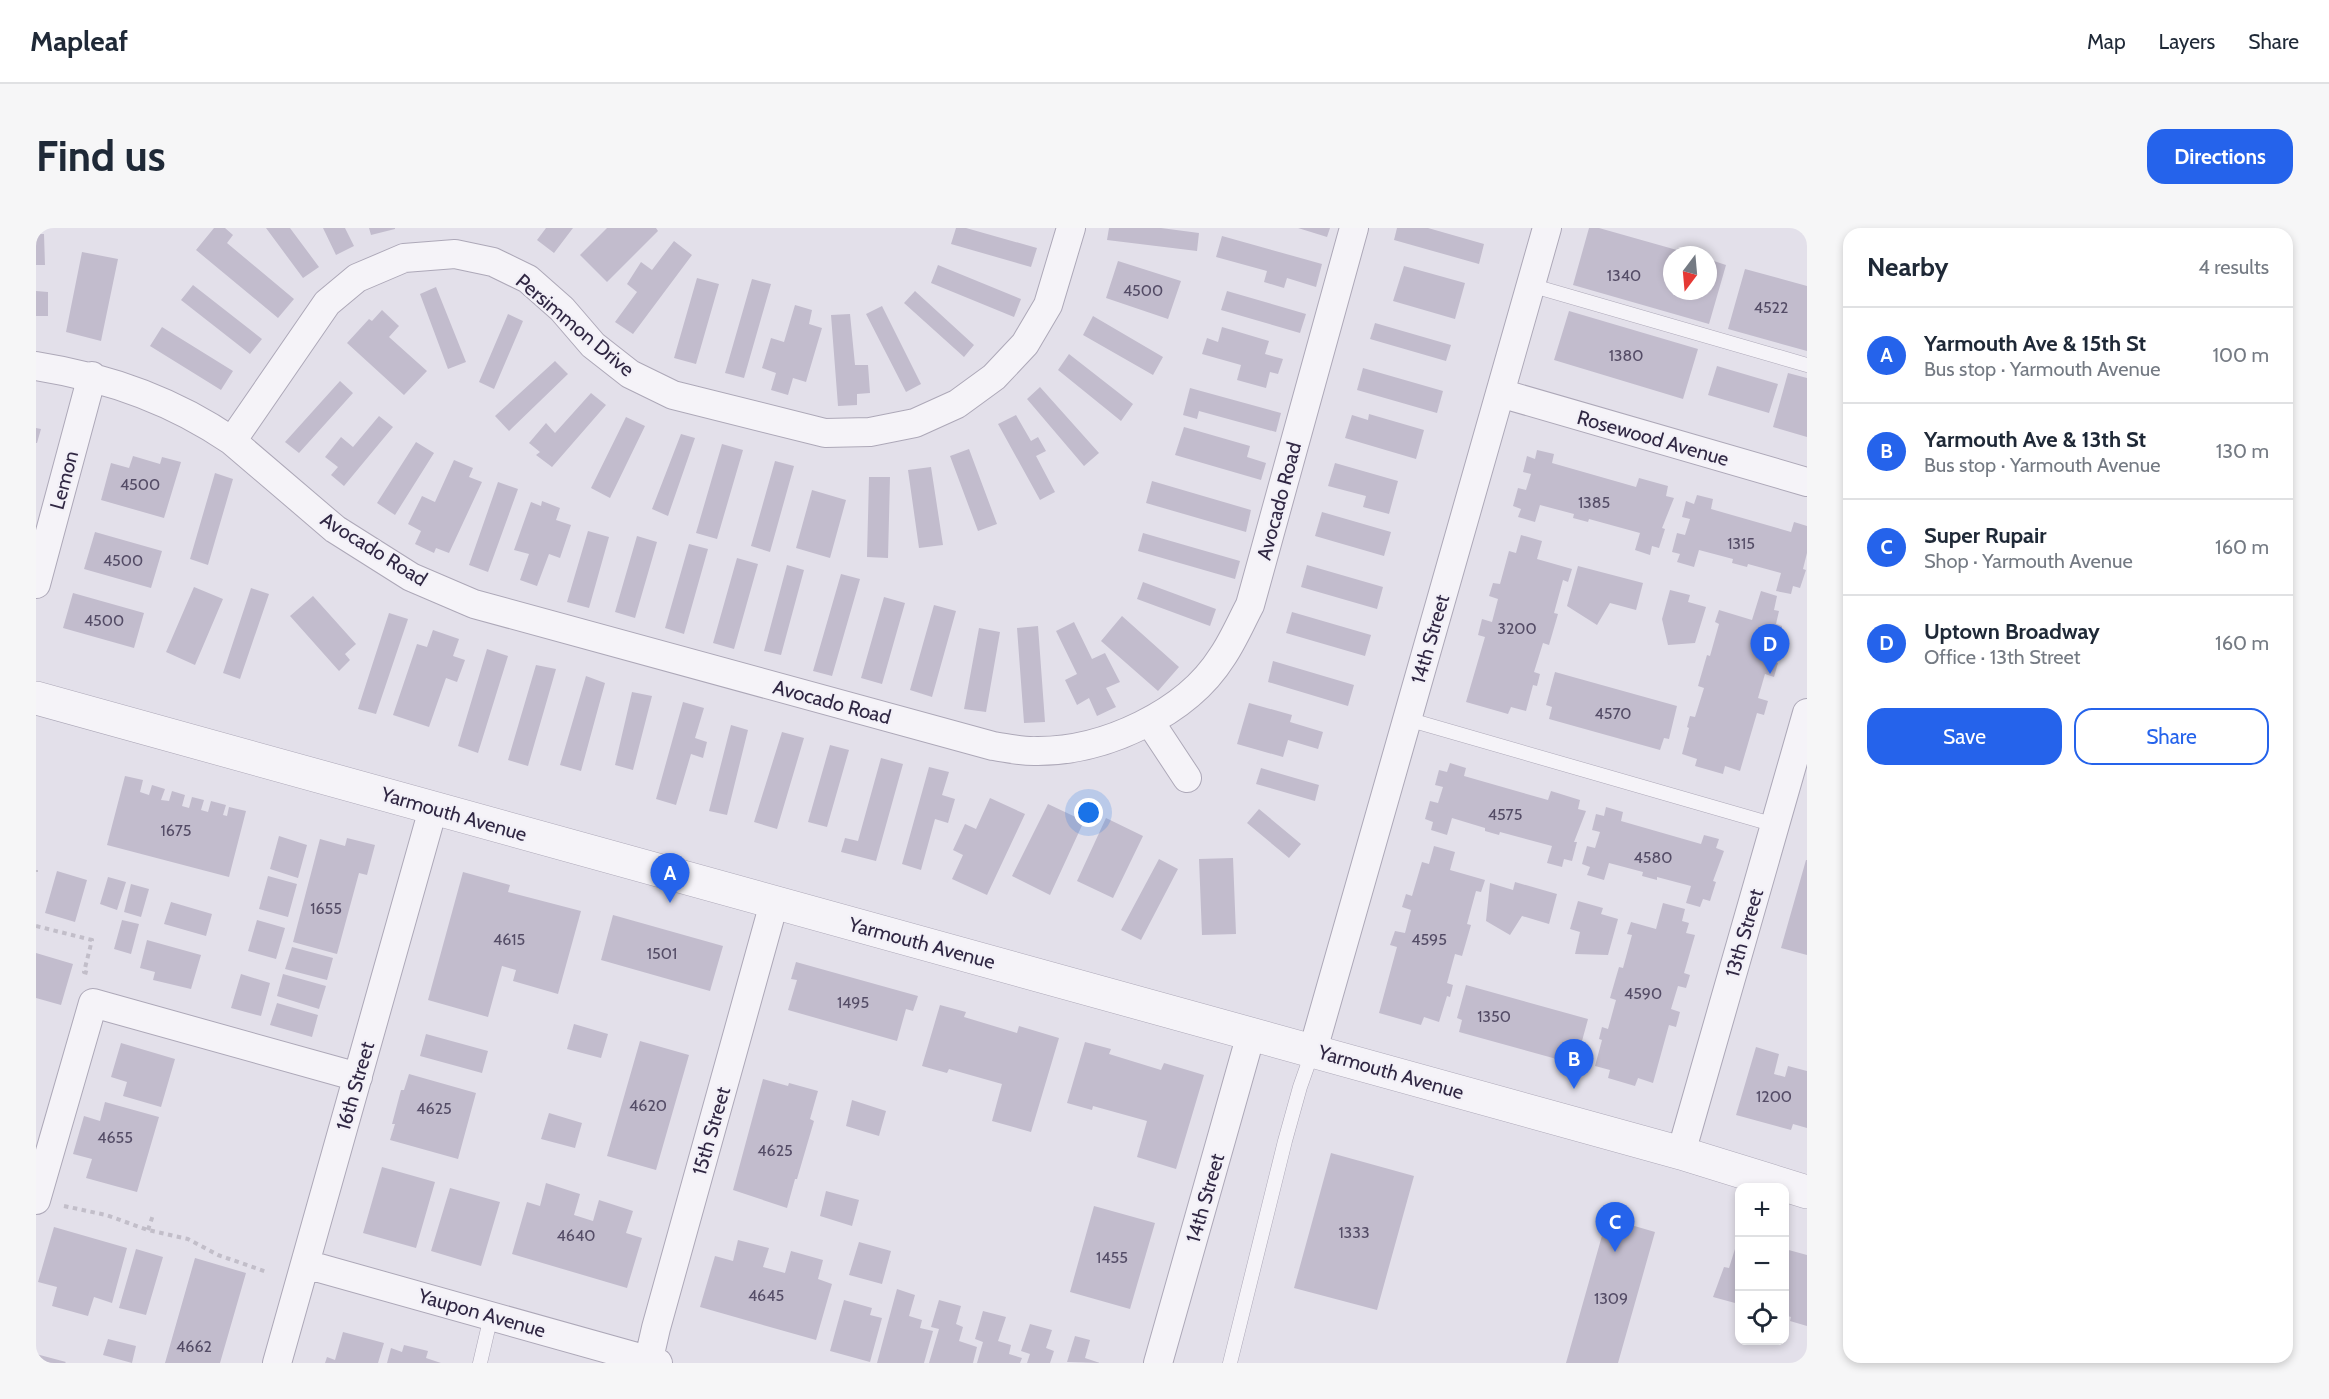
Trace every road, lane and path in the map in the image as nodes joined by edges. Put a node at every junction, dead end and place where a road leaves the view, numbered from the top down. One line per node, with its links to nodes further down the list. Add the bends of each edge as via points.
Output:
1 (1071, 228): 9 (street, Persimmon Drive, via 1048,304 1025,344 994,377 957,404 915,423 870,432 825,433 673,395 630,374 593,345 562,309 528,279 493,262 455,254 404,258 357,278 327,303)
2 (1354, 228): 15 (street, Avocado Road, via 1250,604 1222,658 1191,692)
3 (1547, 228): 4 (street, 14th Street)
4 (1530, 285): 5 (lane); 8 (street, 14th Street)
5 (1807, 365)
6 (36, 366): 7 (street, Avocado Road)
7 (92, 376): 9 (street, Avocado Road, via 145,394); 11 (street, Lemon)
8 (1500, 393): 10 (street, Rosewood Avenue); 14 (street, 14th Street)
9 (232, 441): 15 (street, Avocado Road, via 335,529 411,577 474,604 993,746 1038,752 1098,744)
10 (1807, 482)
11 (36, 585)
12 (36, 698): 17 (street, Yarmouth Avenue)
13 (1807, 713): 18 (street, 13th Street)
14 (1407, 719): 18 (lane); 23 (street, 14th Street)
15 (1150, 722): 16 (street)
16 (1187, 778)
17 (433, 809): 19 (street, Yarmouth Avenue); 24 (street, 16th Street)
18 (1775, 825): 25 (street, 13th Street)
19 (774, 903): 22 (street, Yarmouth Avenue); 33 (street, 15th Street)
20 (36, 926): 21 (path, via 92,940 84,972)
21 (93, 975)
22 (1251, 1034): 23 (street, Yarmouth Avenue); 36 (street, 14th Street)
23 (1313, 1050): 25 (street, Yarmouth Avenue); 37 (lane, via 1285,1141)
24 (358, 1077): 27 (street, via 93,1003); 30 (street, 16th Street)
25 (1681, 1153): 26 (street, Yarmouth Avenue)
26 (1807, 1192)
27 (36, 1200): 29 (path, via 106,1215)
28 (153, 1215): 29 (path)
29 (148, 1230): 31 (path, via 188,1239 218,1255)
30 (305, 1264): 32 (street, Yaupon Avenue); 34 (street, 16th Street)
31 (267, 1272)
32 (491, 1316): 33 (street, Yaupon Avenue); 35 (lane)
33 (651, 1362)
34 (277, 1363)
35 (480, 1363)
36 (1158, 1363)
37 (1230, 1363)

